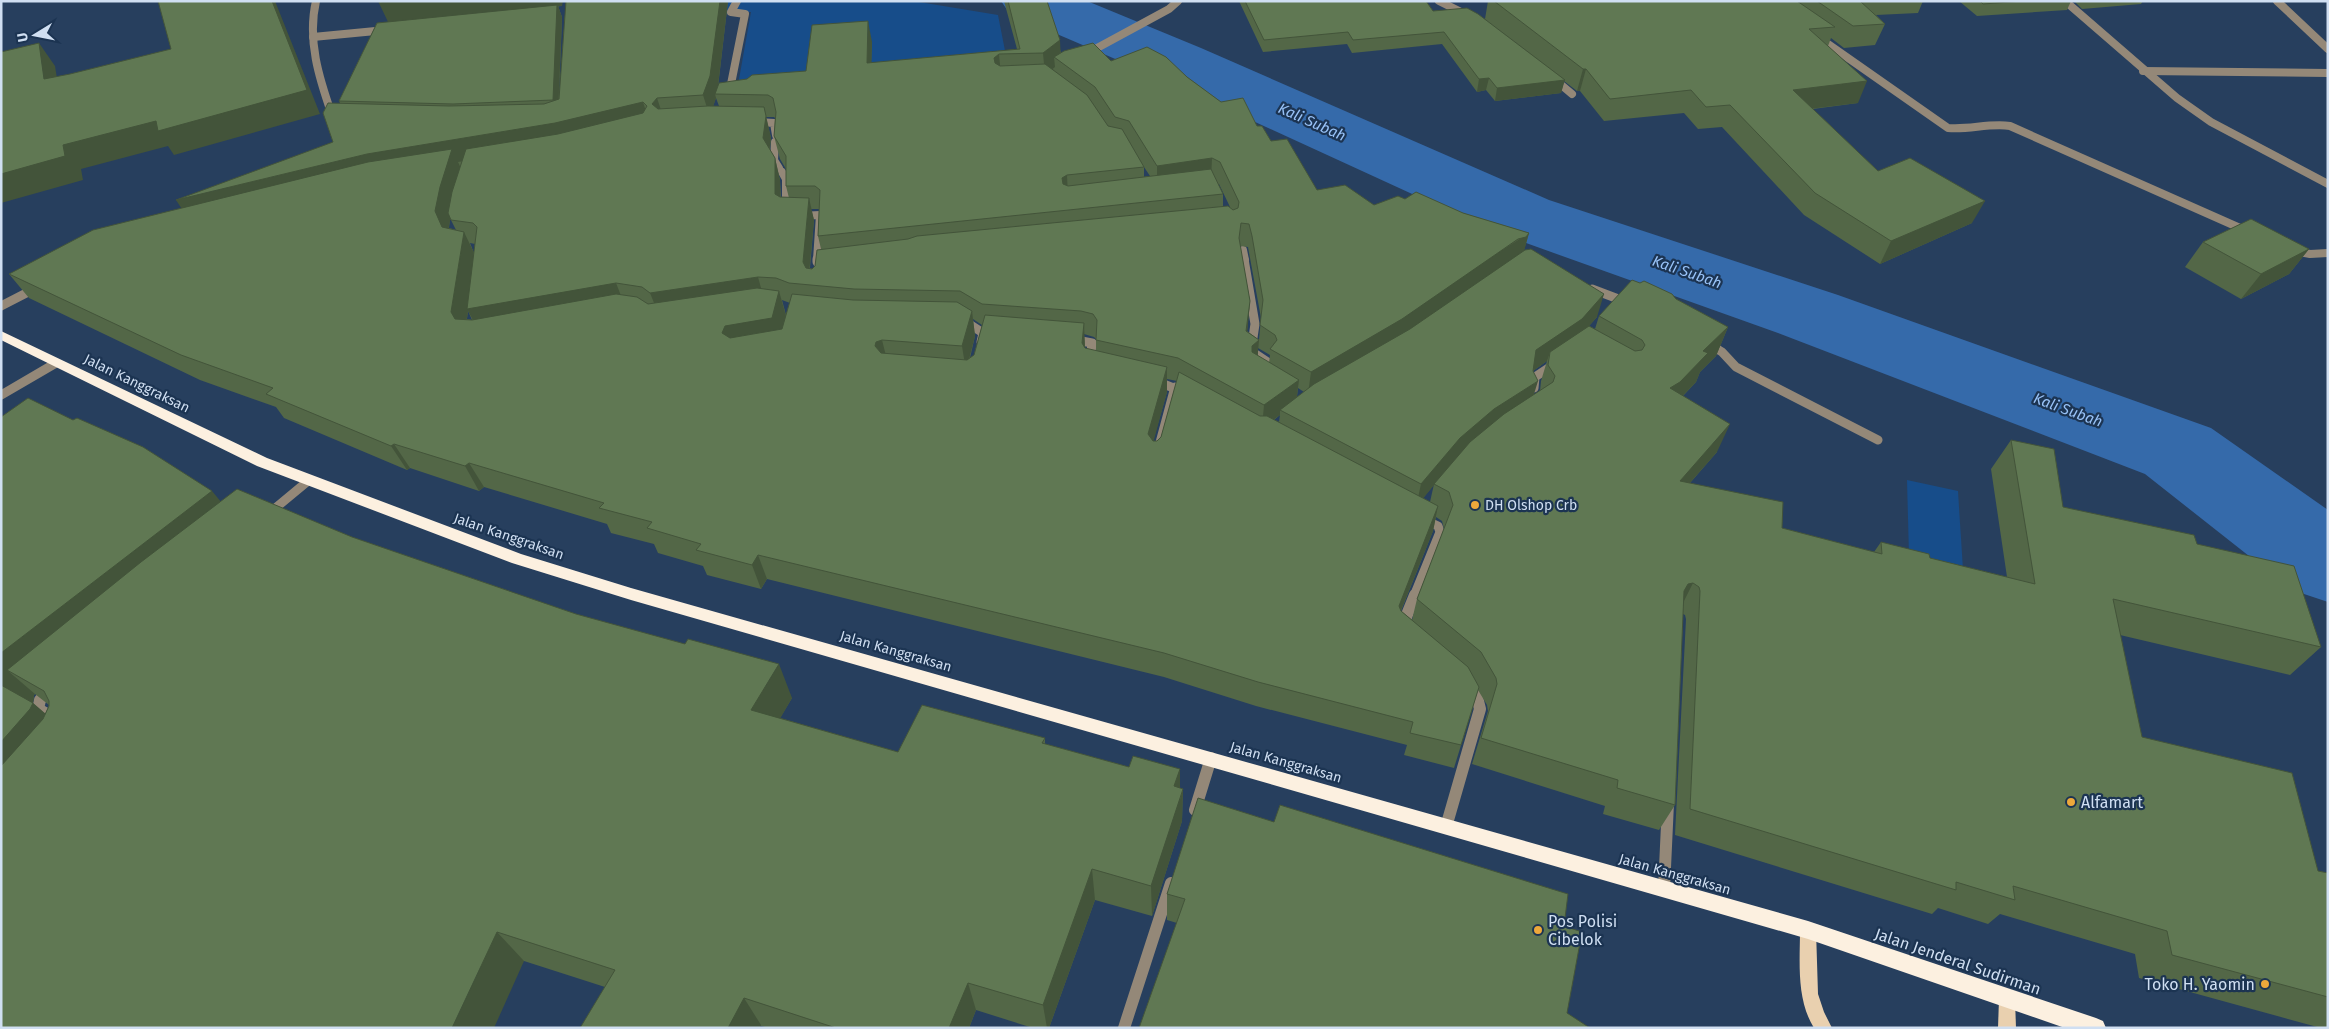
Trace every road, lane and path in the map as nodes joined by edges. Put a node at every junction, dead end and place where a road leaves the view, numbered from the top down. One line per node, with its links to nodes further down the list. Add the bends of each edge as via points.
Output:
1 (316, 1): 10 (street, via 312,15)
2 (737, 1): 17 (street, via 731,12 745,14)
3 (1178, 1): 12 (street)
4 (1438, 1): 7 (street)
5 (2065, 1): 14 (street)
6 (2277, 1): 11 (street)
7 (1471, 17)
8 (392, 29): 10 (street)
9 (1808, 30): 21 (street, via 1948,128 1960,130 1995,122 2010,126)
10 (313, 37): 18 (street, via 322,89 333,116)
11 (2328, 49)
12 (1075, 60)
13 (1543, 71): 16 (street)
14 (2143, 71): 15 (street); 20 (street, via 2211,122)
15 (2328, 73)
16 (1572, 94)
17 (729, 99)
18 (342, 119)
19 (749, 122): 26 (street, via 774,123 774,160 786,180 786,214 820,215)
20 (2328, 184)
21 (2261, 237)
22 (2288, 249): 24 (street, via 2310,254)
23 (1243, 250): 42 (street, via 1255,324 1251,351 1269,363 1256,372)
24 (2328, 253)
25 (826, 265): 26 (street)
26 (817, 266): 27 (street)
27 (816, 276)
28 (46, 283): 32 (street)
29 (1587, 287): 30 (street)
30 (1621, 300): 31 (street); 33 (street)
31 (1630, 305)
32 (1, 306)
33 (1609, 313)
34 (954, 320): 38 (street, via 963,320 988,333)
35 (1, 335): 40 (highway, Jalan Kanggraksan)
36 (1062, 338): 41 (street, via 1092,343 1090,368)
37 (1702, 340): 48 (street, via 1722,352 1736,367)
38 (978, 351)
39 (1564, 357): 47 (street, via 1535,377 1533,395)
40 (56, 363): 45 (street); 50 (highway, Jalan Kanggraksan)
41 (1098, 370)
42 (1265, 377)
43 (1147, 380): 44 (street)
44 (1175, 387): 46 (street); 49 (street)
45 (1, 395)
46 (1192, 396)
47 (1536, 400)
48 (1878, 440)
49 (1155, 460)
50 (308, 481): 52 (street); 57 (highway, Jalan Kanggraksan, via 517,559 622,592)
51 (1424, 508): 53 (street, via 1418,516 1438,526 1440,532 1401,629)
52 (258, 523)
53 (1406, 636)
54 (1459, 679): 60 (street, via 1477,697 1480,710)
55 (55, 685): 56 (street, via 40,700 38,709)
56 (71, 727)
57 (1211, 758): 59 (street); 60 (highway, Jalan Kanggraksan)
58 (1669, 790): 62 (street)
59 (1192, 819)
60 (1446, 827): 62 (highway, Jalan Kanggraksan)
61 (1175, 873): 65 (street)
62 (1664, 889): 63 (highway, Jalan Kanggraksan)
63 (1808, 930): 64 (highway, Jalan Jenderal Sudirman); 66 (main road, via 1811,997 1814,1011)
64 (2007, 999): 67 (main road); 68 (highway, Jalan Jenderal Sudirman)
65 (1124, 1028)
66 (1824, 1028)
67 (2007, 1028)
68 (2096, 1028)

